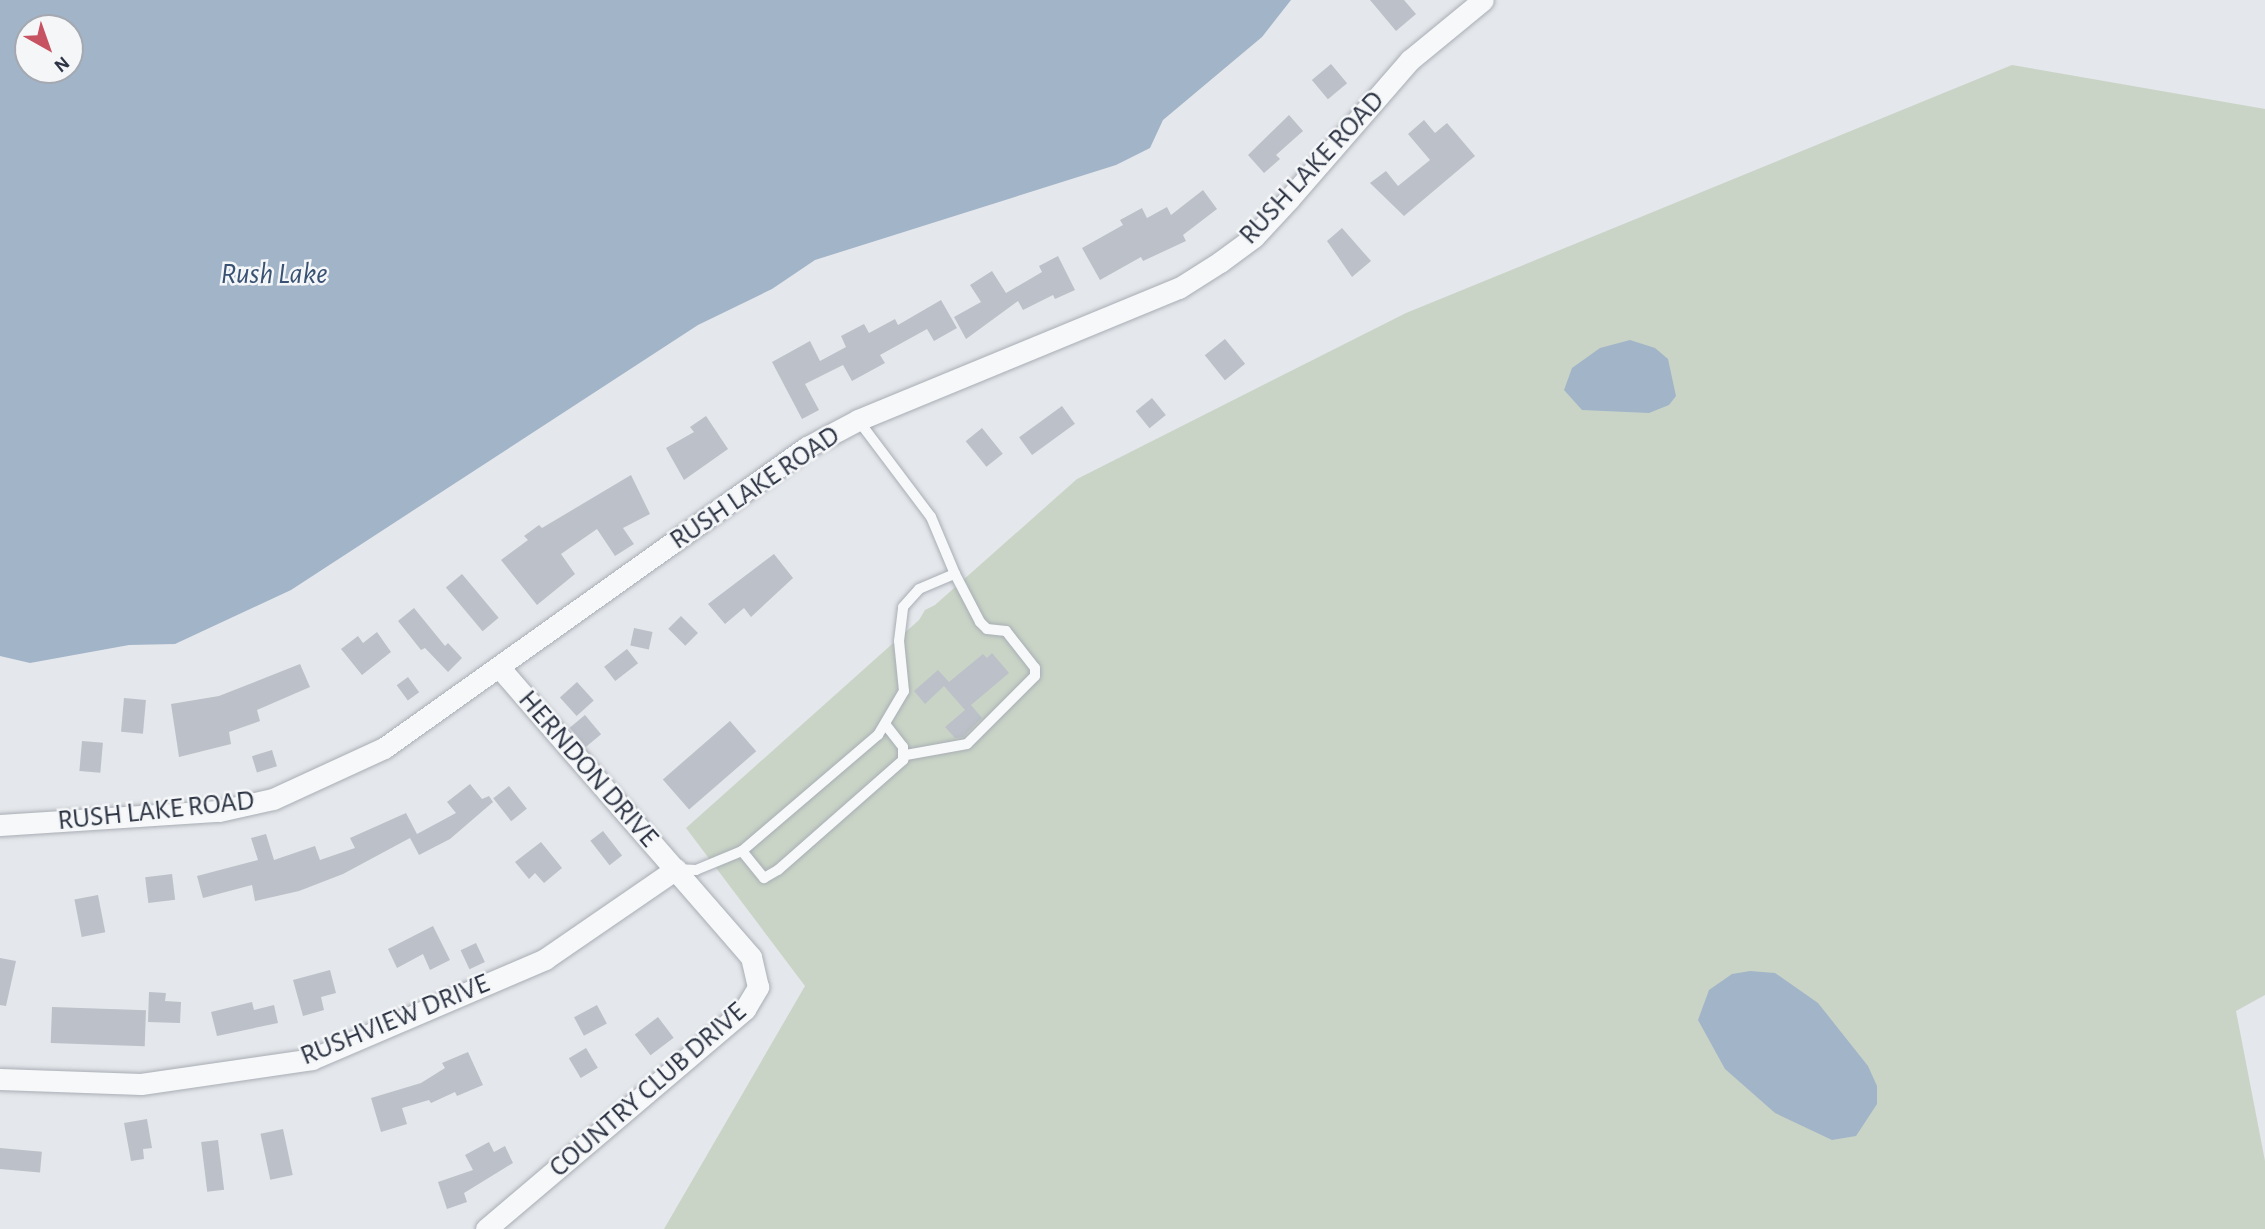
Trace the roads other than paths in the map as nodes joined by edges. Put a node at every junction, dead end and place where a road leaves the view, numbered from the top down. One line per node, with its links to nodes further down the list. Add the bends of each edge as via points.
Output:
1 (1483, 0): 2 (street, RUSH LAKE ROAD, via 1410,60 1254,237 1220,262 1179,288)
2 (859, 420): 3 (lane, via 931,517); 4 (street, RUSH LAKE ROAD, via 807,447)
3 (955, 574): 5 (lane, via 919,589 903,607 899,641 904,691); 6 (lane, via 980,622 987,629 1006,631 1035,668 1035,676 967,744)
4 (500, 668): 7 (street, RUSH LAKE ROAD, via 384,748 273,799 219,811); 9 (street, HERNDON DRIVE)
5 (886, 725): 6 (lane); 8 (lane)
6 (906, 754): 8 (lane, via 771,876 764,878)
7 (0, 825)
8 (742, 851): 9 (lane, via 696,870)
9 (676, 869): 10 (street, RUSHVIEW DRIVE, via 545,960 312,1059 141,1084); 11 (street, COUNTRY CLUB DRIVE, via 751,957 757,972 756,997)
10 (0, 1079)
11 (486, 1229)

